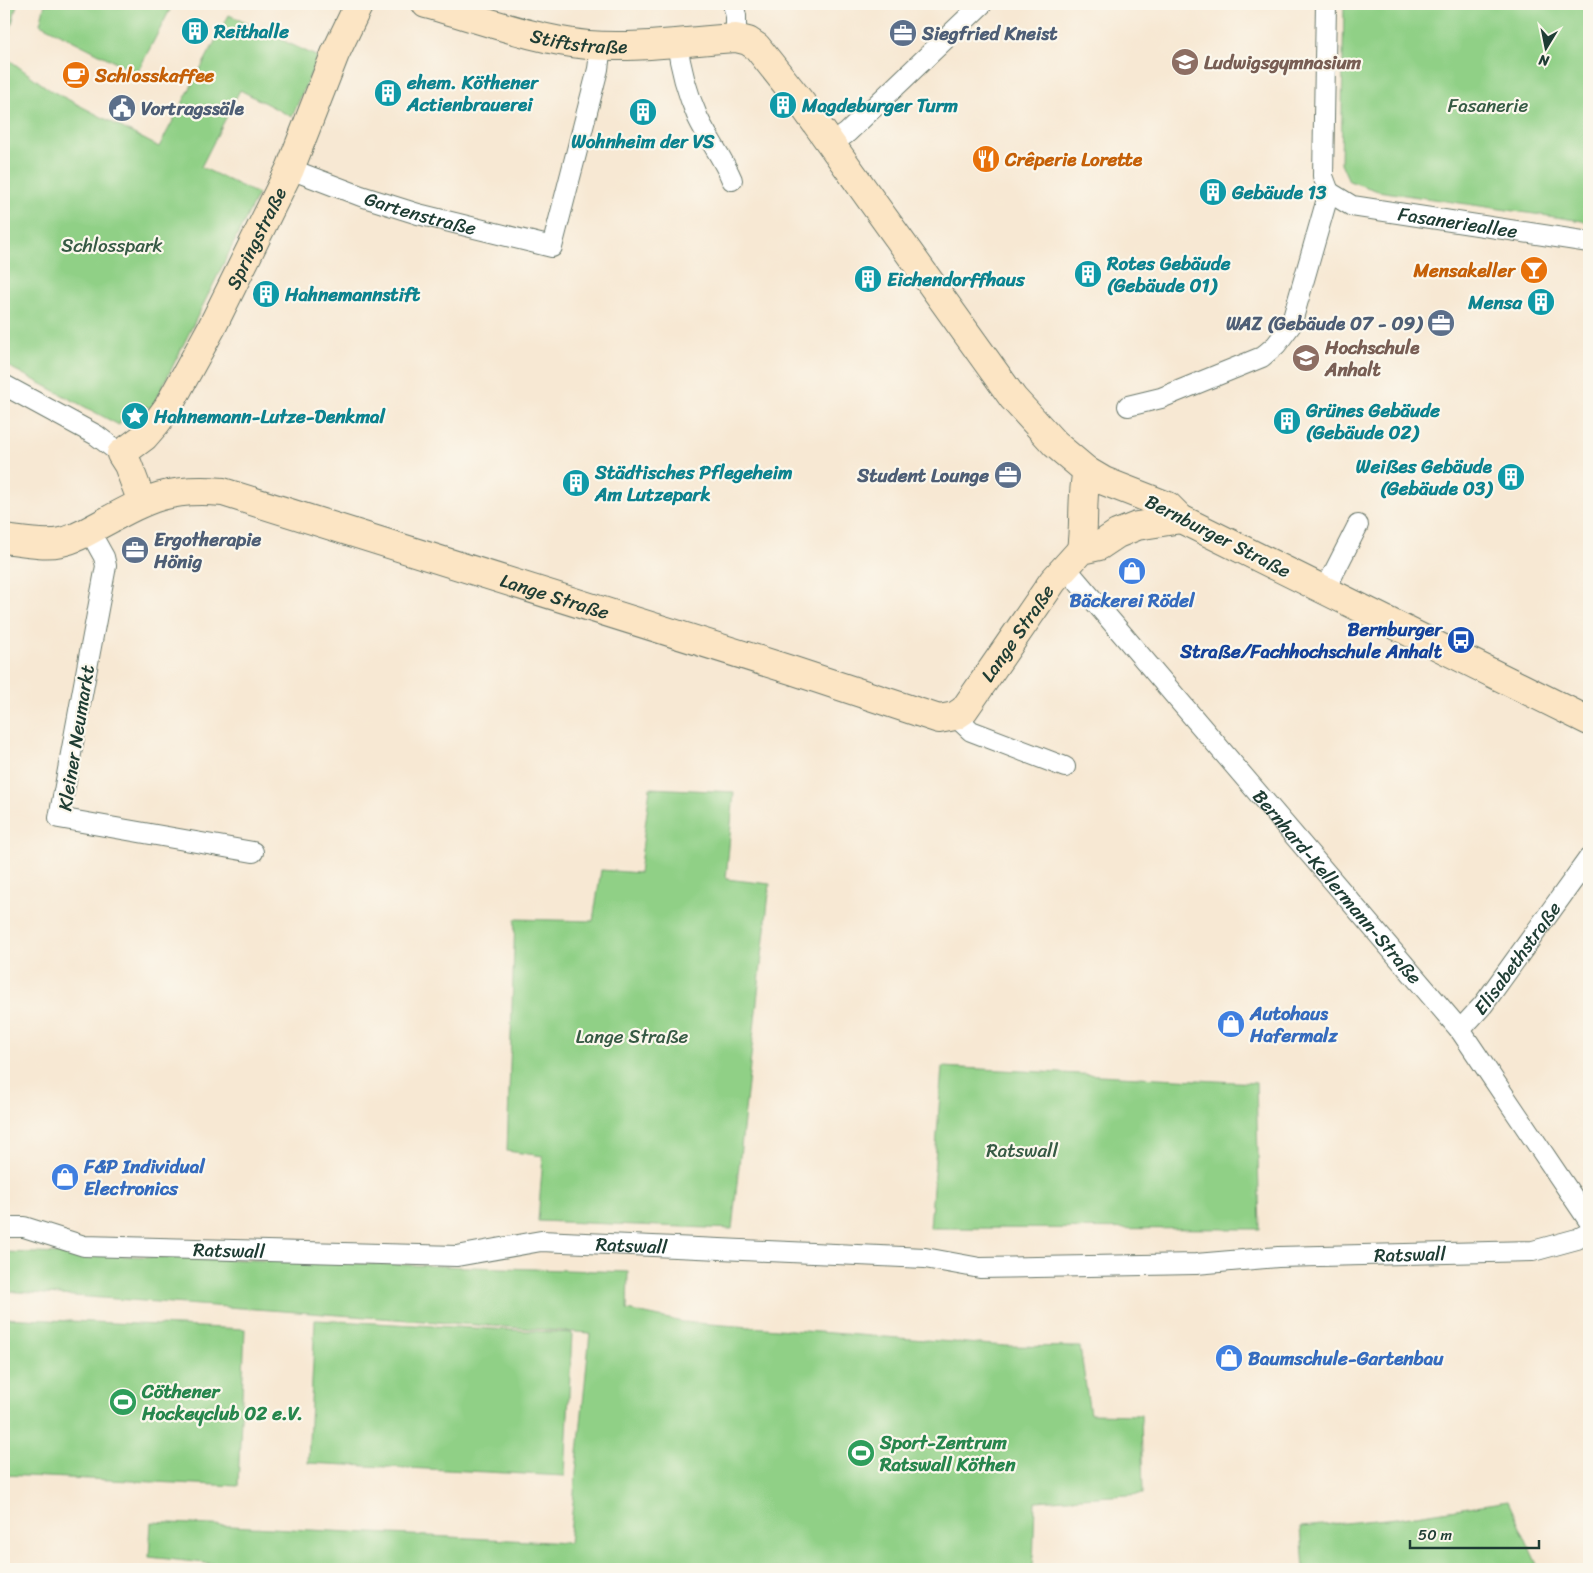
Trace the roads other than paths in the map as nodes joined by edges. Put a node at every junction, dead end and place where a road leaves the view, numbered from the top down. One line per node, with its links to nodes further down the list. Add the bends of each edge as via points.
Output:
1 (359, 4): 10 (main road, Springstraße, via 335,54)
2 (426, 4): 8 (main road, Stiftstraße, via 554,40)
3 (733, 4): 6 (street)
4 (982, 4): 9 (street, via 847,133)
5 (1326, 4): 12 (street, via 1323,176)
6 (736, 38): 7 (main road, Stiftstraße); 9 (main road, Bernburger Straße, via 757,46)
7 (677, 42): 8 (main road, Stiftstraße); 11 (street, via 698,118)
8 (601, 46): 10 (street, Gartenstraße, via 598,70 552,247 418,214)
9 (830, 145): 17 (main road, Bernburger Straße, via 1013,398 1055,444)
10 (290, 169): 16 (main road, Springstraße, via 212,327 168,407 144,437)
11 (732, 180)
12 (1329, 192): 13 (street, Fasanerieallee, via 1352,206); 15 (street, via 1291,325 1276,345 1262,357 1161,398)
13 (1589, 242)
14 (4, 386): 16 (street, via 96,435)
15 (1128, 406)
16 (121, 454): 18 (main road)
17 (1087, 470): 19 (main road, Bernburger Straße, via 1104,481 1168,506); 23 (main road, via 1083,491 1084,525)
18 (146, 500): 21 (main road, Lange Straße); 25 (main road, Lange Straße, via 186,490 223,492 791,670 933,718)
19 (1181, 519): 23 (main road, via 1137,526); 24 (main road, Bernburger Straße)
20 (1358, 525): 24 (street)
21 (89, 530): 22 (main road, Lange Straße, via 52,544); 28 (street, Kleiner Neumarkt, via 106,566 59,818)
22 (4, 539)
23 (1073, 558): 25 (main road, Lange Straße, via 1053,581 972,701); 30 (street, Bernhard-Kellermann-Straße)
24 (1325, 590): 26 (main road, Bernburger Straße)
25 (955, 716): 27 (street, via 971,732)
26 (1589, 719)
27 (1064, 767)
28 (253, 852)
29 (1589, 858): 30 (street, Elisabethstraße, via 1482,1005)
30 (1460, 1030): 31 (street, Bernhard-Kellermann-Straße)
31 (1589, 1221)
32 (4, 1227): 33 (street, Ratswall, via 24,1228 84,1246 457,1256 541,1242 925,1258 980,1268 1196,1264 1278,1257 1534,1251)
33 (1589, 1233)

